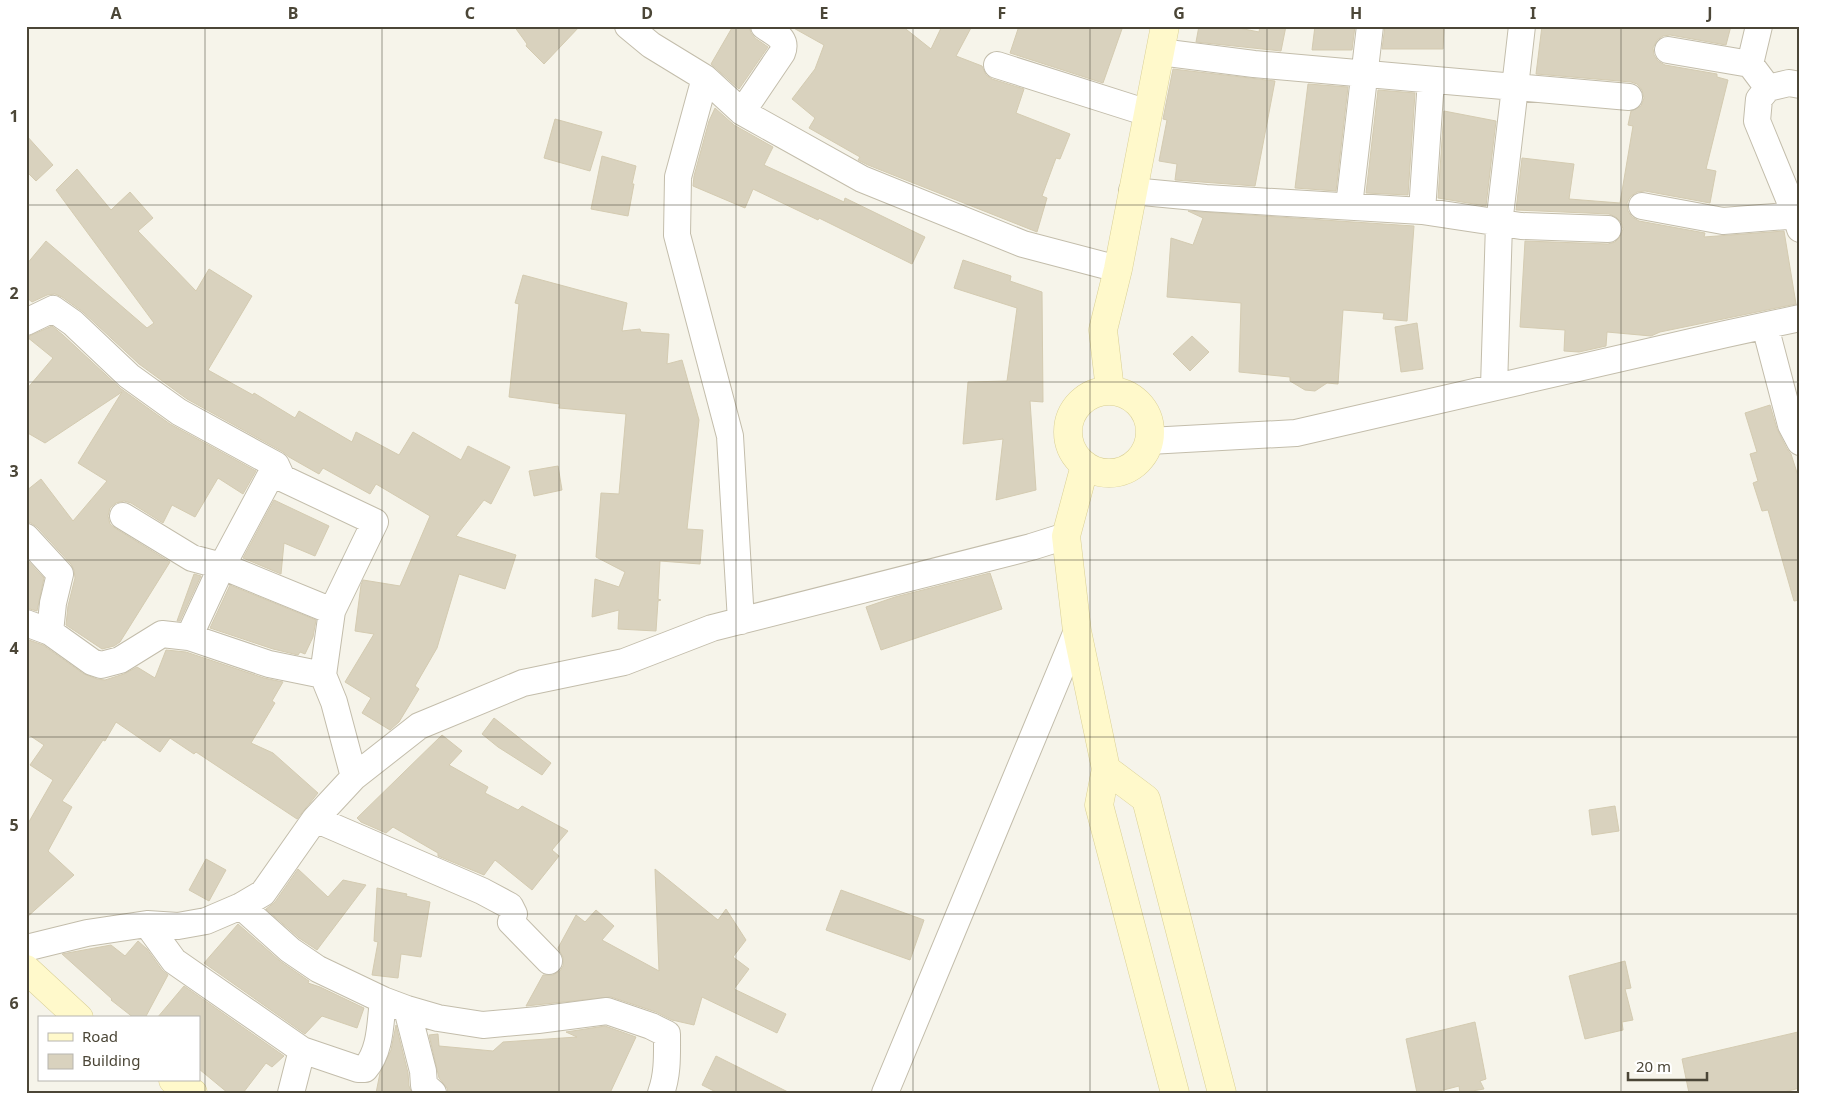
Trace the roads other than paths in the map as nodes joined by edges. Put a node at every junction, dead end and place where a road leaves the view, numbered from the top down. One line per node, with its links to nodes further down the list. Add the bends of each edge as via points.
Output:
1 (628, 26): 6 (street)
2 (764, 26): 18 (street, via 782,39 782,54)
3 (1370, 26): 11 (street)
4 (1522, 26): 15 (street)
5 (1759, 26): 9 (street)
6 (658, 36): 12 (street)
7 (1163, 39): 11 (street, via 1254,64); 19 (street)
8 (1668, 50): 9 (street)
9 (1750, 64): 16 (street)
10 (997, 65): 19 (street)
11 (1365, 74): 13 (street); 21 (street)
12 (705, 78): 18 (street); 42 (street, via 678,177 678,235 730,436)
13 (1432, 80): 15 (street); 23 (street)
14 (1800, 85): 16 (street, via 1789,83)
15 (1515, 87): 17 (street); 25 (street)
16 (1768, 88): 24 (street, via 1759,99 1757,121)
17 (1629, 97)
18 (742, 112): 27 (street, via 862,179 1023,244)
19 (1148, 113): 20 (street)
20 (1132, 191): 21 (street); 27 (street)
21 (1349, 206): 23 (street)
22 (1642, 206): 24 (street, via 1722,221)
23 (1422, 211): 25 (street)
24 (1799, 220)
25 (1499, 224): 26 (street); 31 (street)
26 (1608, 229)
27 (1118, 269): 32 (street, via 1103,330)
28 (1800, 318): 30 (street)
29 (26, 322): 35 (street, via 53,309 73,323 129,376 179,412)
30 (1765, 326): 31 (street); 34 (street, via 1791,425)
31 (1494, 387): 33 (street, via 1296,433)
32 (1110, 390): 33 (street, via 1135,400 1144,411 1150,427); 36 (street, via 1096,392 1083,399 1068,423 1068,440 1075,455)
33 (1149, 441): 36 (street, via 1138,460 1127,468 1102,472)
34 (1800, 442)
35 (276, 465): 40 (street); 41 (street, via 282,478 375,522)
36 (1085, 465): 38 (street)
37 (123, 516): 40 (street, via 192,558)
38 (1066, 536): 42 (street); 44 (street)
39 (26, 537): 43 (street, via 60,574 53,603)
40 (222, 566): 41 (street); 45 (street)
41 (332, 611): 46 (street)
42 (741, 621): 48 (street, via 712,628 624,662 523,683 419,726)
43 (38, 627): 45 (street, via 101,665 120,660 162,634)
44 (1077, 631): 47 (street); 64 (street)
45 (189, 637): 46 (street, via 269,664)
46 (323, 675): 48 (street, via 334,702)
47 (1106, 769): 65 (street, via 1099,805); 66 (street, via 1146,800)
48 (354, 777): 49 (street)
49 (314, 819): 50 (street, via 262,893); 53 (street, via 510,906 514,914 511,922)
50 (241, 906): 51 (street, via 206,922 178,926); 55 (street, via 290,950 318,969)
51 (147, 924): 52 (street); 58 (street, via 174,962)
52 (26, 948)
53 (549, 961)
54 (26, 969): 57 (street)
55 (383, 1000): 56 (street); 58 (street, via 377,1050 365,1069 358,1070)
56 (407, 1009): 62 (street, via 424,1085); 63 (street, via 483,1025 607,1011 666,1034 665,1082)
57 (76, 1016)
58 (302, 1050): 61 (street)
59 (176, 1082): 60 (street)
60 (193, 1093)
61 (291, 1093)
62 (433, 1093)
63 (661, 1093)
64 (885, 1093)
65 (1175, 1093)
66 (1222, 1093)

